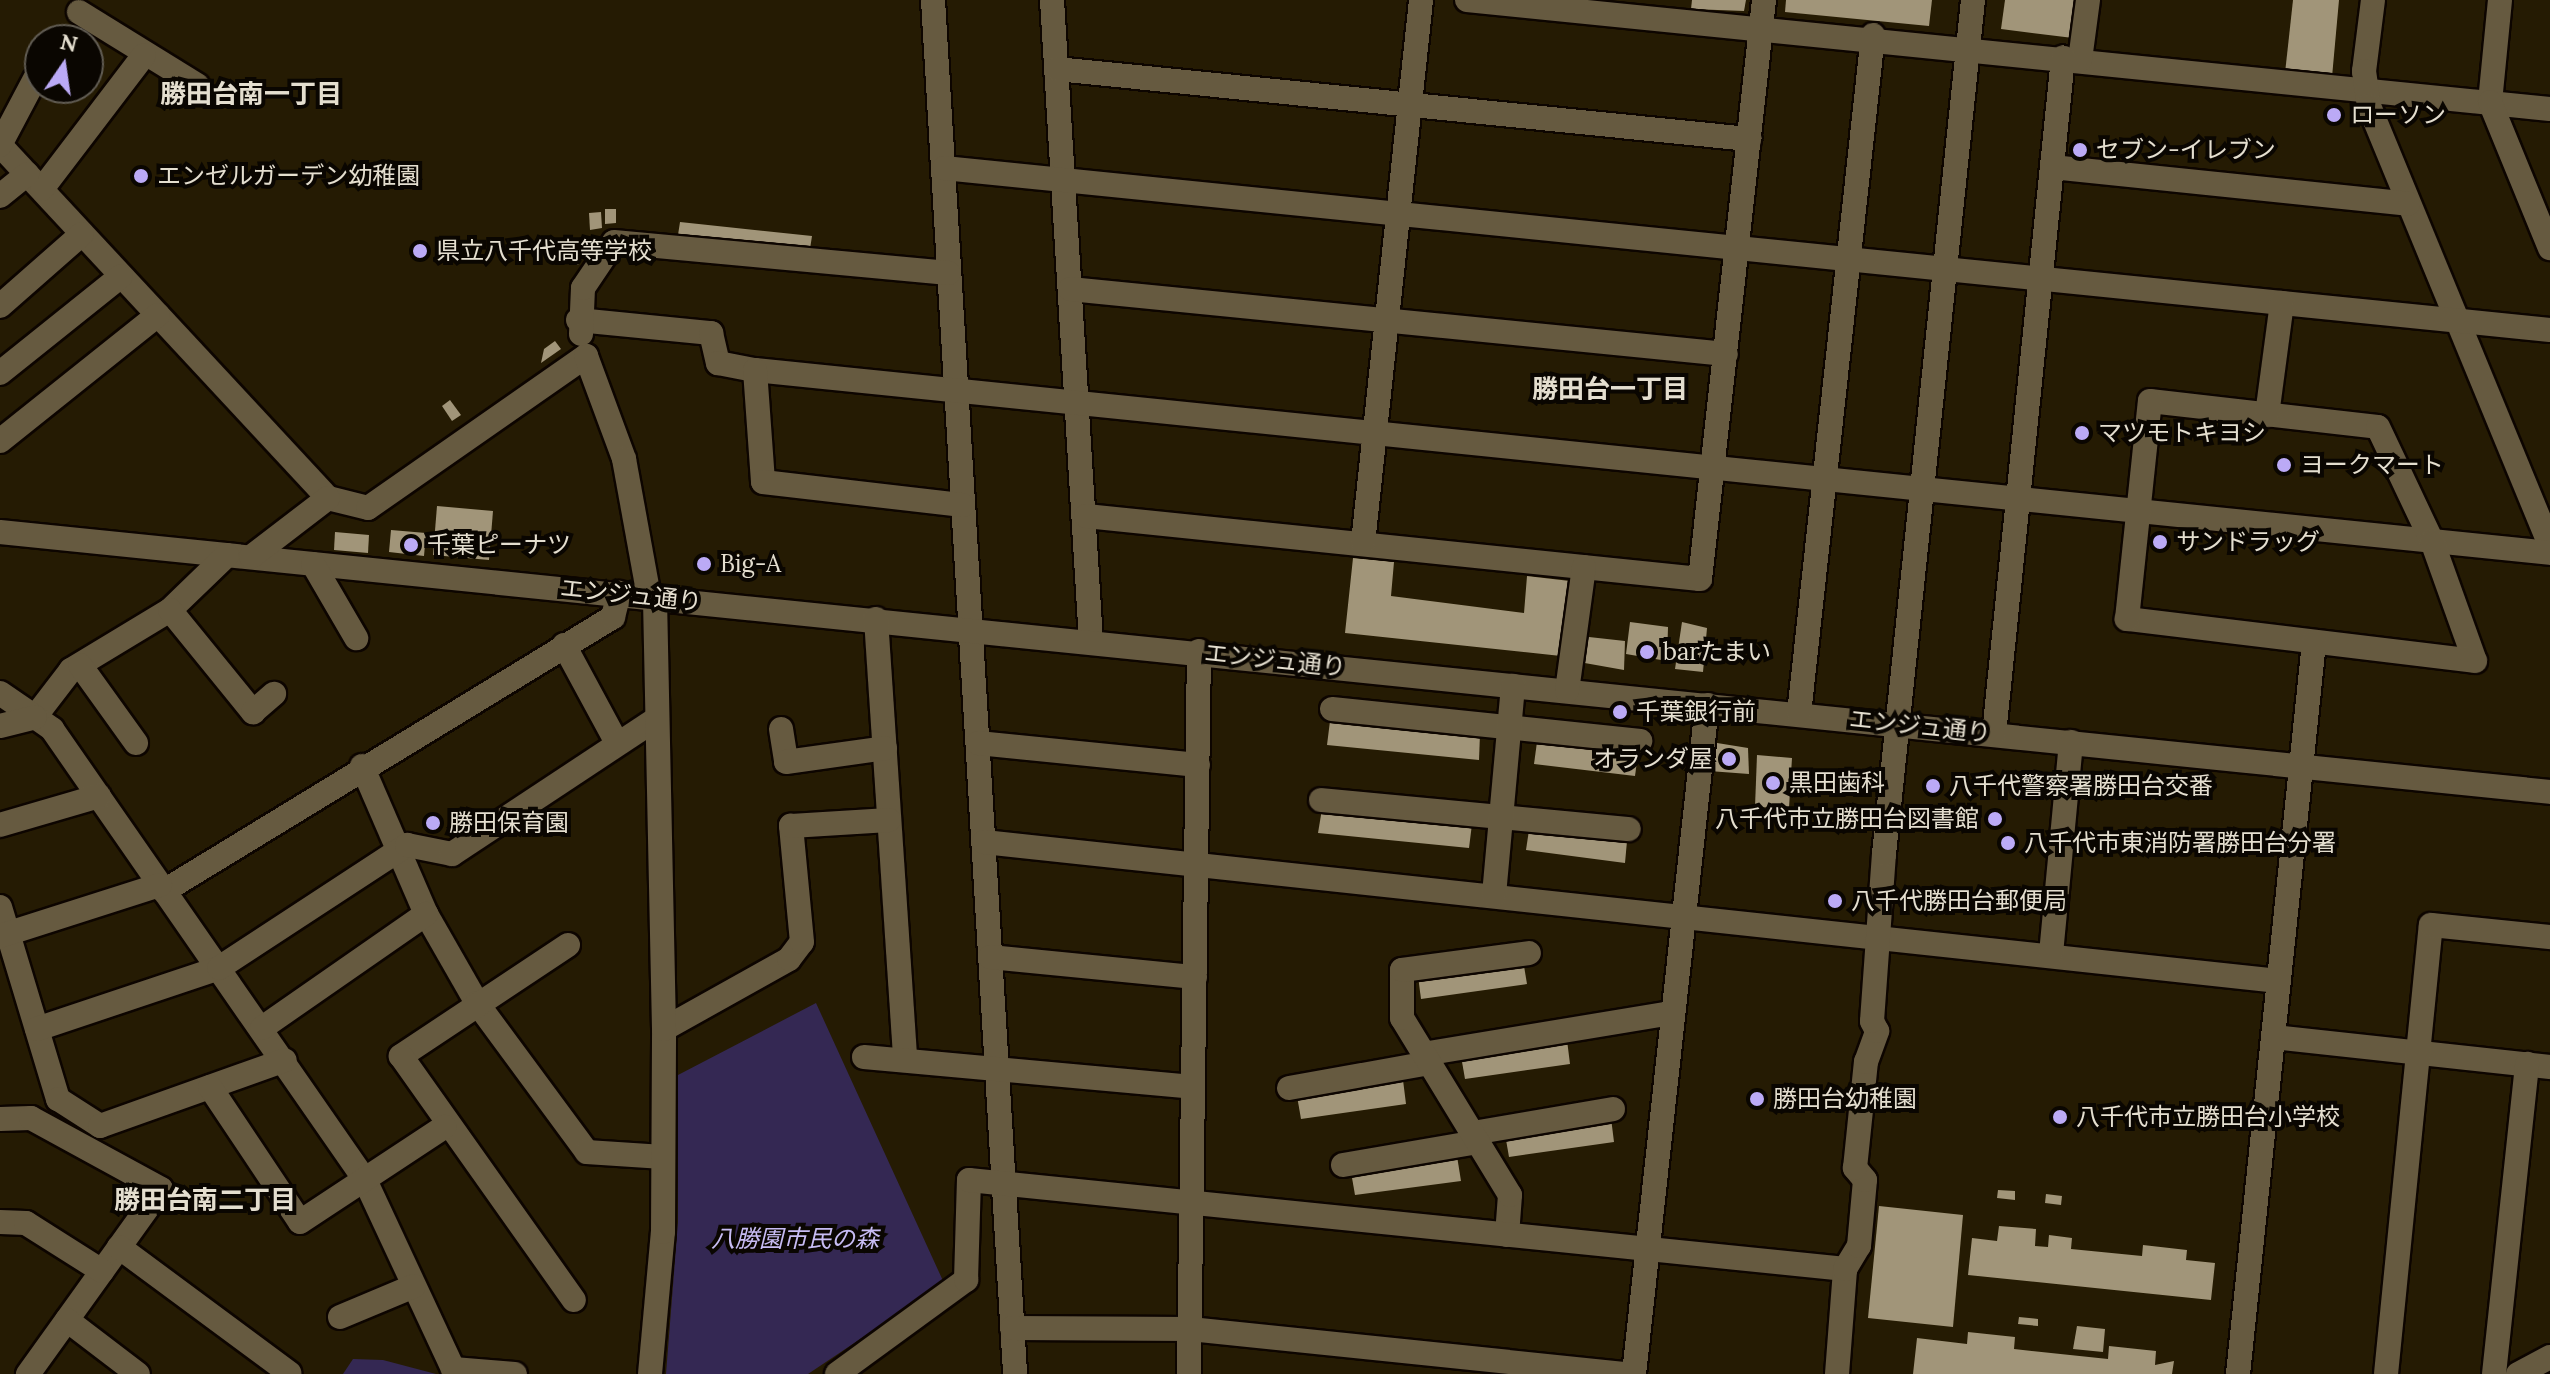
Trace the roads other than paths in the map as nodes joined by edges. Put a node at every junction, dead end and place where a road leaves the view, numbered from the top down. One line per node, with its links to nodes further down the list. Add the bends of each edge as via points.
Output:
1 (933, 0): 27 (street)
2 (1052, 0): 17 (street)
3 (1421, 0): 22 (street)
4 (1467, 0): 10 (street)
5 (1764, 0): 12 (street)
6 (1973, 0): 14 (street)
7 (2088, 0): 16 (street)
8 (2373, 0): 19 (street)
9 (2500, 0): 21 (street)
10 (1682, 10): 12 (street)
11 (79, 12): 15 (street)
12 (1760, 27): 13 (street); 24 (street)
13 (1873, 35): 14 (street); 37 (street)
14 (1968, 46): 16 (street); 38 (street)
15 (144, 55): 18 (street); 29 (street)
16 (2072, 59): 19 (street); 26 (street)
17 (1057, 69): 22 (street); 28 (street)
18 (197, 85)
19 (2364, 85): 21 (street); 31 (street)
20 (24, 100): 25 (street)
21 (2490, 102): 23 (street); 33 (street)
22 (1410, 105): 24 (street); 32 (street)
23 (2550, 109)
24 (1749, 139): 35 (street)
25 (0, 145): 29 (street)
26 (2052, 167): 31 (street); 41 (street)
27 (944, 168): 28 (street); 39 (street)
28 (1065, 180): 32 (street); 42 (street)
29 (34, 182): 30 (street); 34 (street)
30 (0, 196)
31 (2408, 204): 47 (street)
32 (1398, 214): 35 (street); 48 (street)
33 (2545, 223): 36 (street)
34 (82, 234): 40 (street); 44 (street)
35 (1737, 248): 37 (street); 50 (street)
36 (2550, 248)
37 (1848, 259): 38 (street); 60 (street)
38 (1947, 269): 41 (street); 61 (street)
39 (949, 273): 46 (street, via 614,242 583,288); 54 (street)
40 (121, 276): 45 (street); 53 (street)
41 (2040, 279): 43 (street); 63 (street)
42 (1070, 289): 48 (street); 55 (street)
43 (2282, 303): 47 (street); 56 (street)
44 (0, 306)
45 (158, 315): 58 (street); 62 (street)
46 (578, 320): 51 (street); 52 (street, via 711,333 718,363)
47 (2454, 320): 49 (street); 70 (street)
48 (1387, 321): 50 (street); 57 (street)
49 (2550, 330)
50 (1726, 354): 59 (street)
51 (586, 356): 62 (street, via 368,508); 77 (street, via 624,459)
52 (755, 370): 54 (street); 64 (street, via 763,482)
53 (0, 373)
54 (956, 391): 55 (street); 64 (street)
55 (1078, 404): 57 (street); 66 (street)
56 (2267, 415): 65 (street, via 2150,401); 68 (street, via 2378,427)
57 (1375, 432): 59 (street); 69 (street)
58 (0, 441)
59 (1715, 468): 60 (street); 75 (street, via 1700,579)
60 (1825, 479): 61 (street); 93 (street)
61 (1923, 490): 63 (street); 96 (street)
62 (328, 498): 73 (street)
63 (2019, 498): 65 (street); 100 (street)
64 (963, 505): 80 (street)
65 (2136, 510): 68 (street); 83 (street, via 2127,619)
66 (1086, 516): 69 (street); 82 (street)
67 (0, 532): 72 (street, エンジュ通り)
68 (2432, 541): 71 (street); 83 (street, via 2475,661)
69 (1363, 543): 75 (street)
70 (2550, 545)
71 (2550, 553)
72 (227, 555): 73 (street, エンジュ通り); 78 (street)
73 (251, 557): 74 (street, エンジュ通り)
74 (313, 564): 76 (street, エンジュ通り); 81 (street)
75 (1584, 567): 88 (street)
76 (619, 593): 77 (street, エンジュ通り); 84 (street, via 613,617)
77 (652, 597): 79 (street, エンジュ通り); 95 (street)
78 (170, 610): 86 (street); 90 (street, via 253,712)
79 (876, 619): 80 (street, エンジュ通り); 106 (street)
80 (971, 628): 82 (street, エンジュ通り); 105 (street)
81 (356, 638)
82 (1091, 641): 85 (street, エンジュ通り)
83 (2314, 642): 109 (street)
84 (564, 645): 104 (street); 108 (street)
85 (1199, 651): 87 (street, エンジュ通り); 107 (street)
86 (80, 665): 94 (street); 103 (street)
87 (1513, 686): 88 (street, エンジュ通り); 98 (street)
88 (1567, 691): 91 (street, エンジュ通り)
89 (0, 693): 94 (street)
90 (274, 694)
91 (1707, 705): 93 (street, エンジュ通り); 124 (street)
92 (1332, 709): 98 (street)
93 (1799, 714): 96 (street, エンジュ通り)
94 (35, 717): 97 (street); 111 (street)
95 (656, 719): 104 (street); 139 (street)
96 (1900, 725): 100 (street, エンジュ通り); 126 (street)
97 (0, 726)
98 (1509, 727): 101 (street); 113 (street)
99 (781, 729): 106 (street, via 786,762)
100 (1994, 734): 102 (street, エンジュ通り)
101 (1640, 741)
102 (2071, 742): 109 (street, エンジュ通り); 130 (street)
103 (136, 743)
104 (617, 743): 118 (street, via 452,854 407,845)
105 (978, 743): 107 (street); 117 (street)
106 (885, 748): 114 (street)
107 (1198, 765): 119 (street)
108 (362, 766): 118 (street); 120 (street)
109 (2301, 766): 110 (street, エンジュ通り); 134 (street)
110 (2550, 792)
111 (99, 796): 115 (street); 120 (street)
112 (1321, 800): 113 (street)
113 (1501, 818): 116 (street); 121 (street)
114 (889, 820): 139 (street, via 791,826 802,942 789,959); 145 (street)
115 (0, 825)
116 (1629, 829)
117 (984, 842): 119 (street); 131 (street)
118 (396, 851): 123 (street); 132 (street)
119 (1196, 866): 121 (street); 133 (street)
120 (162, 888): 125 (street); 132 (street)
121 (1494, 895): 124 (street)
122 (0, 907): 125 (street)
123 (426, 914): 135 (street); 137 (street)
124 (1682, 914): 126 (street); 136 (street)
125 (4, 935): 138 (street)
126 (1879, 936): 130 (street); 164 (street, via 1877,1031 1866,1062 1855,1168 1865,1180 1863,1207 1859,1246)
127 (2550, 937): 141 (street, via 2431,925)
128 (568, 945): 135 (street)
129 (1529, 953): 143 (street, via 1402,970 1402,1018)
130 (2051, 954): 134 (street)
131 (990, 957): 133 (street); 147 (street)
132 (219, 968): 137 (street); 138 (street)
133 (1195, 977): 149 (street)
134 (2279, 981): 140 (street)
135 (477, 1003): 153 (street, via 401,1056); 155 (street, via 587,1152)
136 (1671, 1013): 143 (street); 163 (street)
137 (262, 1028): 144 (street)
138 (37, 1029): 148 (street, via 58,1099 100,1126)
139 (664, 1029): 155 (street)
140 (2274, 1037): 141 (street); 184 (street)
141 (2419, 1053): 146 (street); 185 (street)
142 (864, 1057): 145 (street)
143 (1427, 1058): 150 (street); 154 (street)
144 (285, 1060): 148 (street); 157 (street)
145 (905, 1060): 147 (street)
146 (2539, 1066): 186 (street)
147 (998, 1070): 149 (street); 158 (street)
148 (210, 1087): 157 (street, via 300,1222)
149 (1193, 1087): 159 (street)
150 (1289, 1088)
151 (1613, 1109): 154 (street)
152 (0, 1119): 162 (street, via 31,1118 161,1189)
153 (444, 1127): 157 (street); 167 (street)
154 (1476, 1138): 156 (street); 161 (street, via 1510,1195)
155 (663, 1157): 177 (street)
156 (1343, 1165)
157 (365, 1180): 166 (street)
158 (1004, 1183): 159 (street); 170 (street); 178 (street, via 969,1180 966,1280)
159 (1191, 1202): 161 (street); 171 (street)
160 (0, 1222): 165 (street, via 26,1223)
161 (1507, 1235): 163 (street)
162 (119, 1247): 165 (street); 173 (street)
163 (1645, 1249): 164 (street); 182 (street)
164 (1845, 1269): 183 (street)
165 (102, 1271): 169 (street)
166 (414, 1286): 168 (street); 176 (street, via 453,1369)
167 (574, 1300)
168 (340, 1317)
169 (67, 1320): 174 (street); 175 (street)
170 (1012, 1328): 171 (street); 179 (street)
171 (1190, 1329): 180 (street); 181 (street)
172 (2550, 1357): 187 (street)
173 (289, 1373)
174 (28, 1374)
175 (138, 1374)
176 (515, 1374)
177 (650, 1374)
178 (837, 1374)
179 (1015, 1374)
180 (1189, 1374)
181 (1624, 1374)
182 (1634, 1374)
183 (1837, 1374)
184 (2238, 1374)
185 (2386, 1374)
186 (2494, 1374)
187 (2518, 1374)

